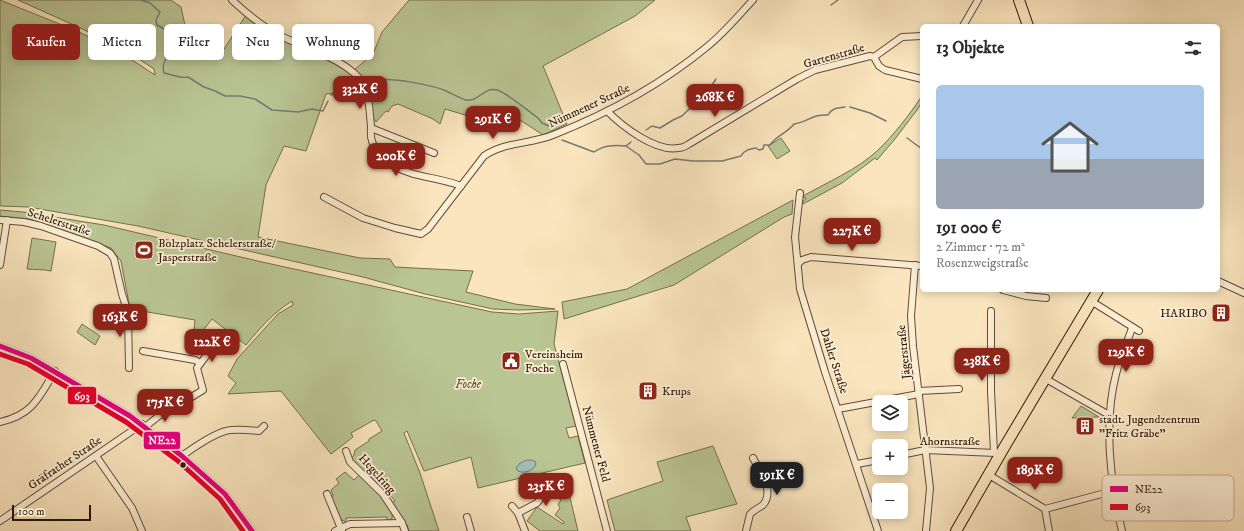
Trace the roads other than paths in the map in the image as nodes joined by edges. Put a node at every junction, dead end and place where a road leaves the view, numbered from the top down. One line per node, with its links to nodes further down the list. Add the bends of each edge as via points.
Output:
1 (232, 0): 11 (street, via 267,28 332,58 354,73 365,86)
2 (753, 0): 10 (street, Nümmener Straße, via 709,45 668,77)
3 (978, 0): 5 (street)
4 (1019, 0): 6 (main road)
5 (964, 24)
6 (1027, 24)
7 (920, 36): 8 (street, via 902,37)
8 (874, 57): 9 (street, Gartenstraße, via 885,70); 10 (street, Gartenstraße, via 815,70 690,144 678,148 661,147 641,138)
9 (920, 79)
10 (607, 111): 13 (street, Nümmener Straße, via 552,136 492,150 484,156)
11 (371, 128): 12 (street); 13 (street, via 375,147 393,166)
12 (434, 153)
13 (461, 186): 15 (street, Nümmener Straße, via 421,234 363,218)
14 (800, 193): 18 (street, Dahler Straße, via 795,237)
15 (324, 197)
16 (0, 220): 17 (street, Schelerstraße)
17 (7, 220): 19 (street); 35 (street, Schelerstraße, via 41,226 98,246 110,253 114,259 128,313)
18 (798, 264): 20 (street, via 811,257); 40 (street, Dahler Straße, via 802,296)
19 (0, 265)
20 (919, 266): 39 (street, Jägerstraße, via 912,316)
21 (1220, 282): 24 (street)
22 (1011, 292): 25 (street)
23 (1097, 292): 26 (main road)
24 (1244, 293)
25 (1046, 298)
26 (1091, 301): 28 (street); 37 (main road)
27 (991, 311): 48 (street, via 991,391)
28 (1132, 328): 29 (street); 41 (street, via 1116,373)
29 (1139, 331)
30 (221, 336): 33 (street)
31 (0, 346): 36 (street)
32 (143, 351): 33 (street)
33 (200, 363): 43 (street, Gräfrather Straße, via 197,368 203,390)
34 (563, 364): 72 (street, Nümmener Feld)
35 (129, 368)
36 (55, 371): 42 (street, via 39,398 26,412); 43 (street)
37 (1046, 379): 41 (street); 48 (main road)
38 (958, 389): 39 (street)
39 (919, 392): 40 (street); 45 (street, Jägerstraße)
40 (838, 409): 53 (street, Dahler Straße)
41 (1109, 415): 55 (street)
42 (0, 422)
43 (143, 425): 49 (street, Gräfrather Straße); 50 (street)
44 (264, 426): 50 (street, via 259,431 225,431 196,445)
45 (925, 450): 47 (street, Ahornstraße); 48 (street, Ahornstraße); 75 (street, Jägerstraße, via 930,488)
46 (346, 451): 65 (street, Hegelring, via 350,462 379,489)
47 (908, 454)
48 (997, 454): 54 (main road)
49 (96, 456): 63 (street, Gräfrather Straße); 67 (street, via 132,508)
50 (182, 456): 68 (street, via 225,494)
51 (753, 458): 73 (street, via 768,494 761,506 750,514)
52 (872, 461): 53 (street)
53 (856, 464): 74 (street, Dahler Straße)
54 (989, 475): 60 (street); 76 (main road)
55 (1112, 475)
56 (541, 481): 61 (street, via 544,494 537,503)
57 (327, 494): 66 (street)
58 (1102, 494): 60 (street)
59 (512, 506): 61 (street)
60 (1045, 509): 77 (street)
61 (518, 513): 71 (street)
62 (466, 517): 70 (street)
63 (0, 521)
64 (1120, 521): 78 (street)
65 (402, 523): 66 (street, via 350,524); 69 (street, Hegelring)
66 (339, 530)
67 (142, 531)
68 (252, 531)
69 (405, 531)
70 (471, 531)
71 (525, 531)
72 (607, 531)
73 (746, 531)
74 (878, 531)
75 (926, 531)
76 (956, 531)
77 (1048, 531)
78 (1122, 531)

